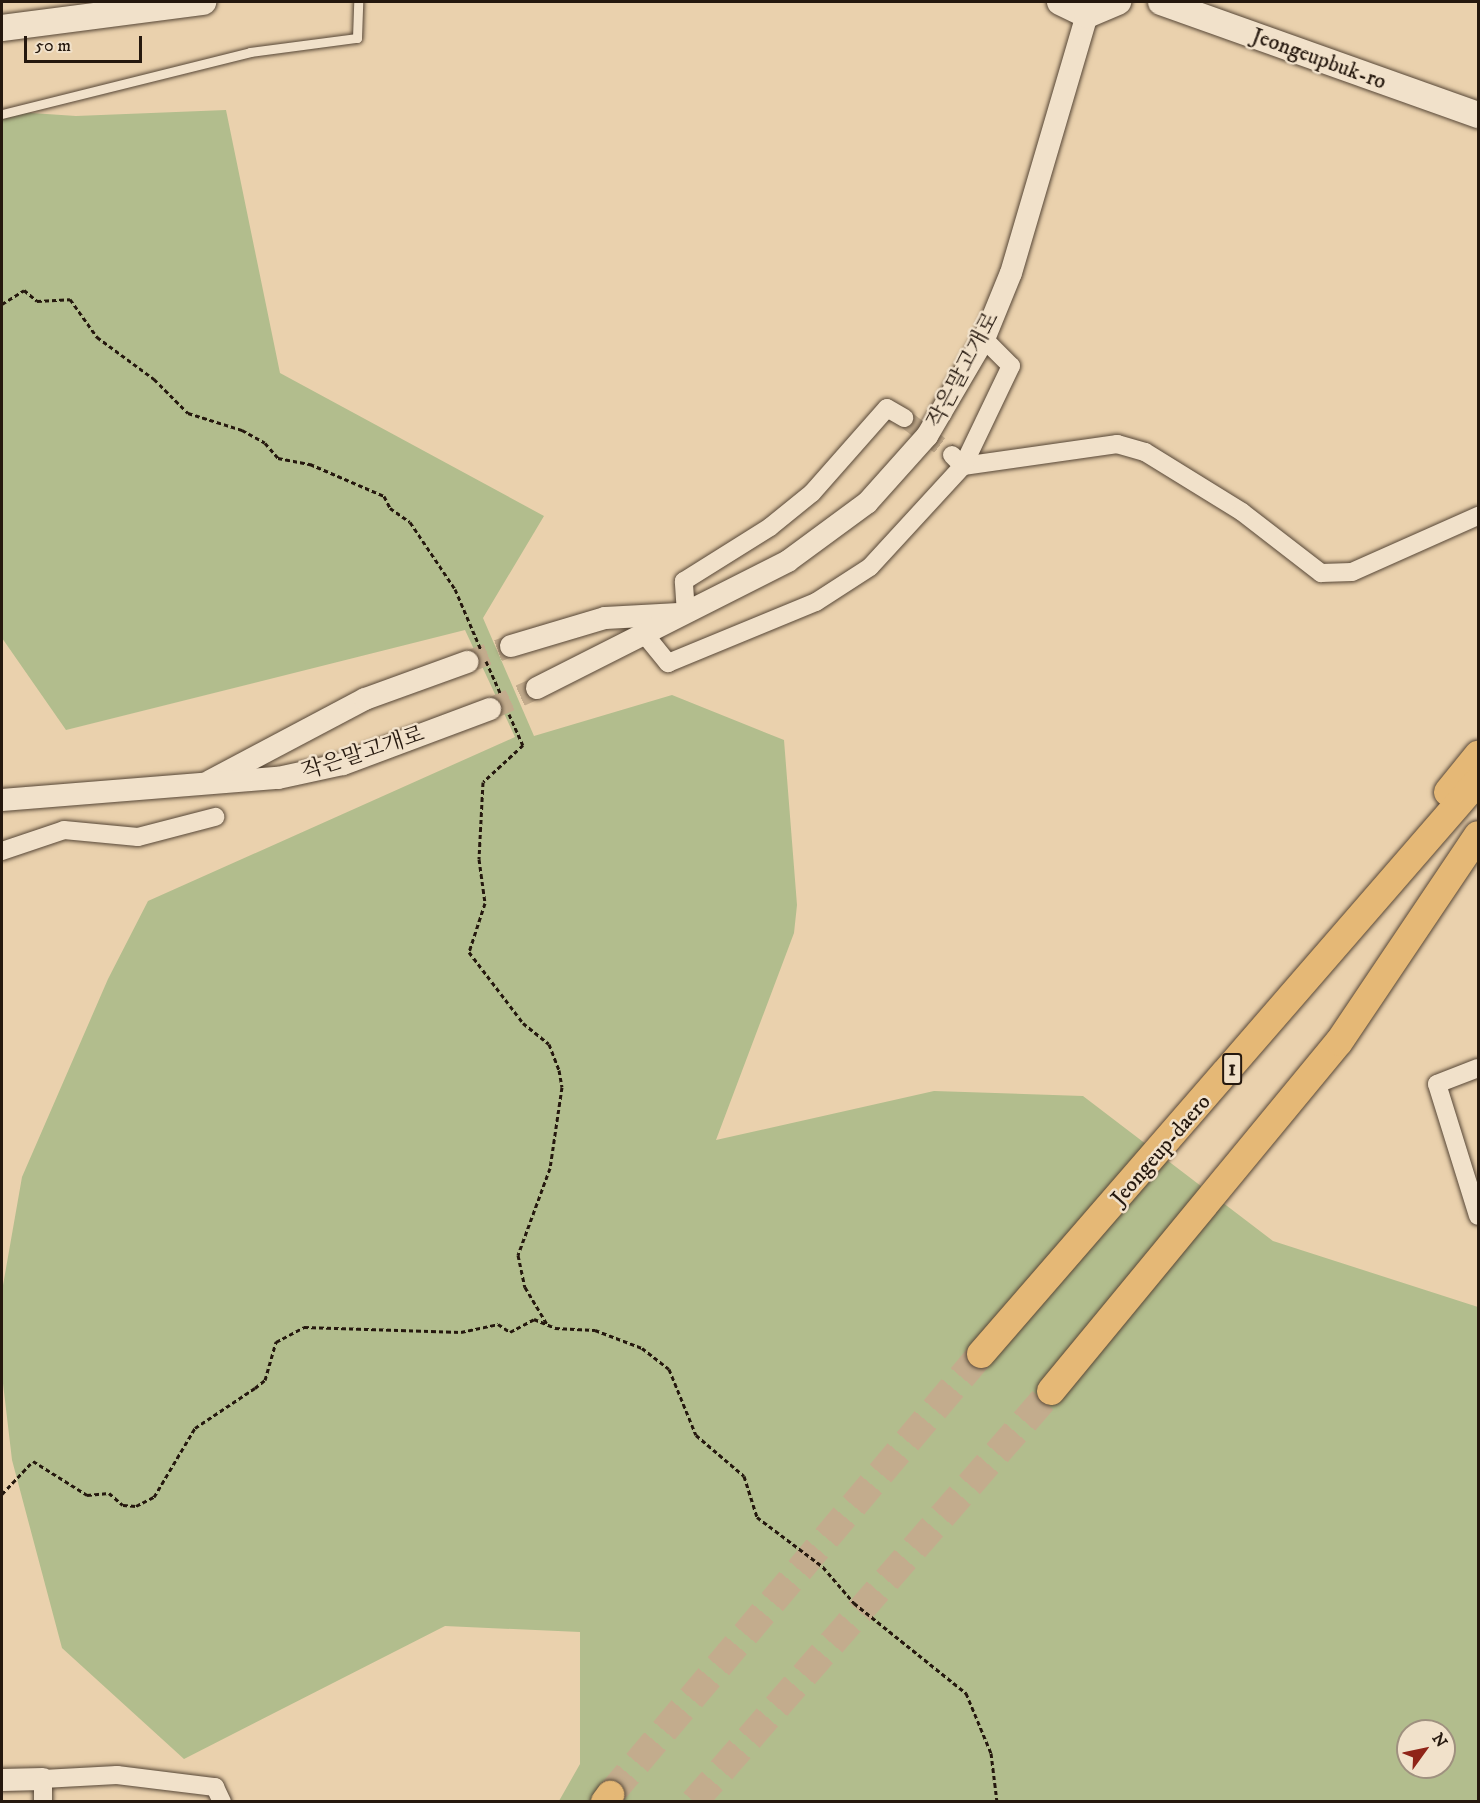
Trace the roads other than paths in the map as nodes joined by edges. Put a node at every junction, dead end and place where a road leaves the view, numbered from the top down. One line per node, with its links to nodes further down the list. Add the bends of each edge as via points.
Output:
1 (203, 2): 7 (main road)
2 (358, 2): 8 (lane, via 357,38 250,52)
3 (1060, 2): 6 (main road)
4 (1118, 2): 6 (main road)
5 (1161, 2): 9 (main road, Jeongeupbuk-ro)
6 (1087, 15): 10 (street, 작은말고개로, via 1011,273)
7 (2, 28)
8 (2, 114)
9 (1479, 115)
10 (984, 339): 12 (street, via 1011,366); 14 (street, 작은말고개로, via 927,436 867,503 788,561)
11 (904, 418): 14 (street, via 887,408 812,493 770,527 684,581)
12 (957, 461): 13 (street, via 1117,444 1145,452 1242,512 1321,573 1352,572); 15 (street, via 870,567 816,602 668,663)
13 (1479, 516)
14 (686, 614): 15 (street, 작은말고개로); 16 (street, 작은말고개로, via 605,618)
15 (646, 636): 18 (street, 작은말고개로)
16 (512, 646)
17 (467, 662): 22 (street, 작은말고개로, via 365,699)
18 (537, 688)
19 (490, 709): 22 (street, 작은말고개로, via 343,764)
20 (1479, 755): 27 (main road, via 1373,882)
21 (1479, 781): 27 (main road, Jeongeup-daero / 1)
22 (197, 788): 23 (street, 작은말고개로)
23 (2, 800)
24 (215, 817): 26 (street, via 138,837 64,830)
25 (1479, 836): 31 (main road, via 1339,1042)
26 (2, 850)
27 (1351, 934): 30 (main road, Jeongeup-daero / 1)
28 (1479, 1068): 29 (street, via 1437,1084)
29 (1479, 1216)
30 (981, 1354)
31 (1051, 1390)
32 (2, 1780): 33 (street)
33 (43, 1790): 34 (street, via 117,1775 215,1787)
34 (222, 1802)

